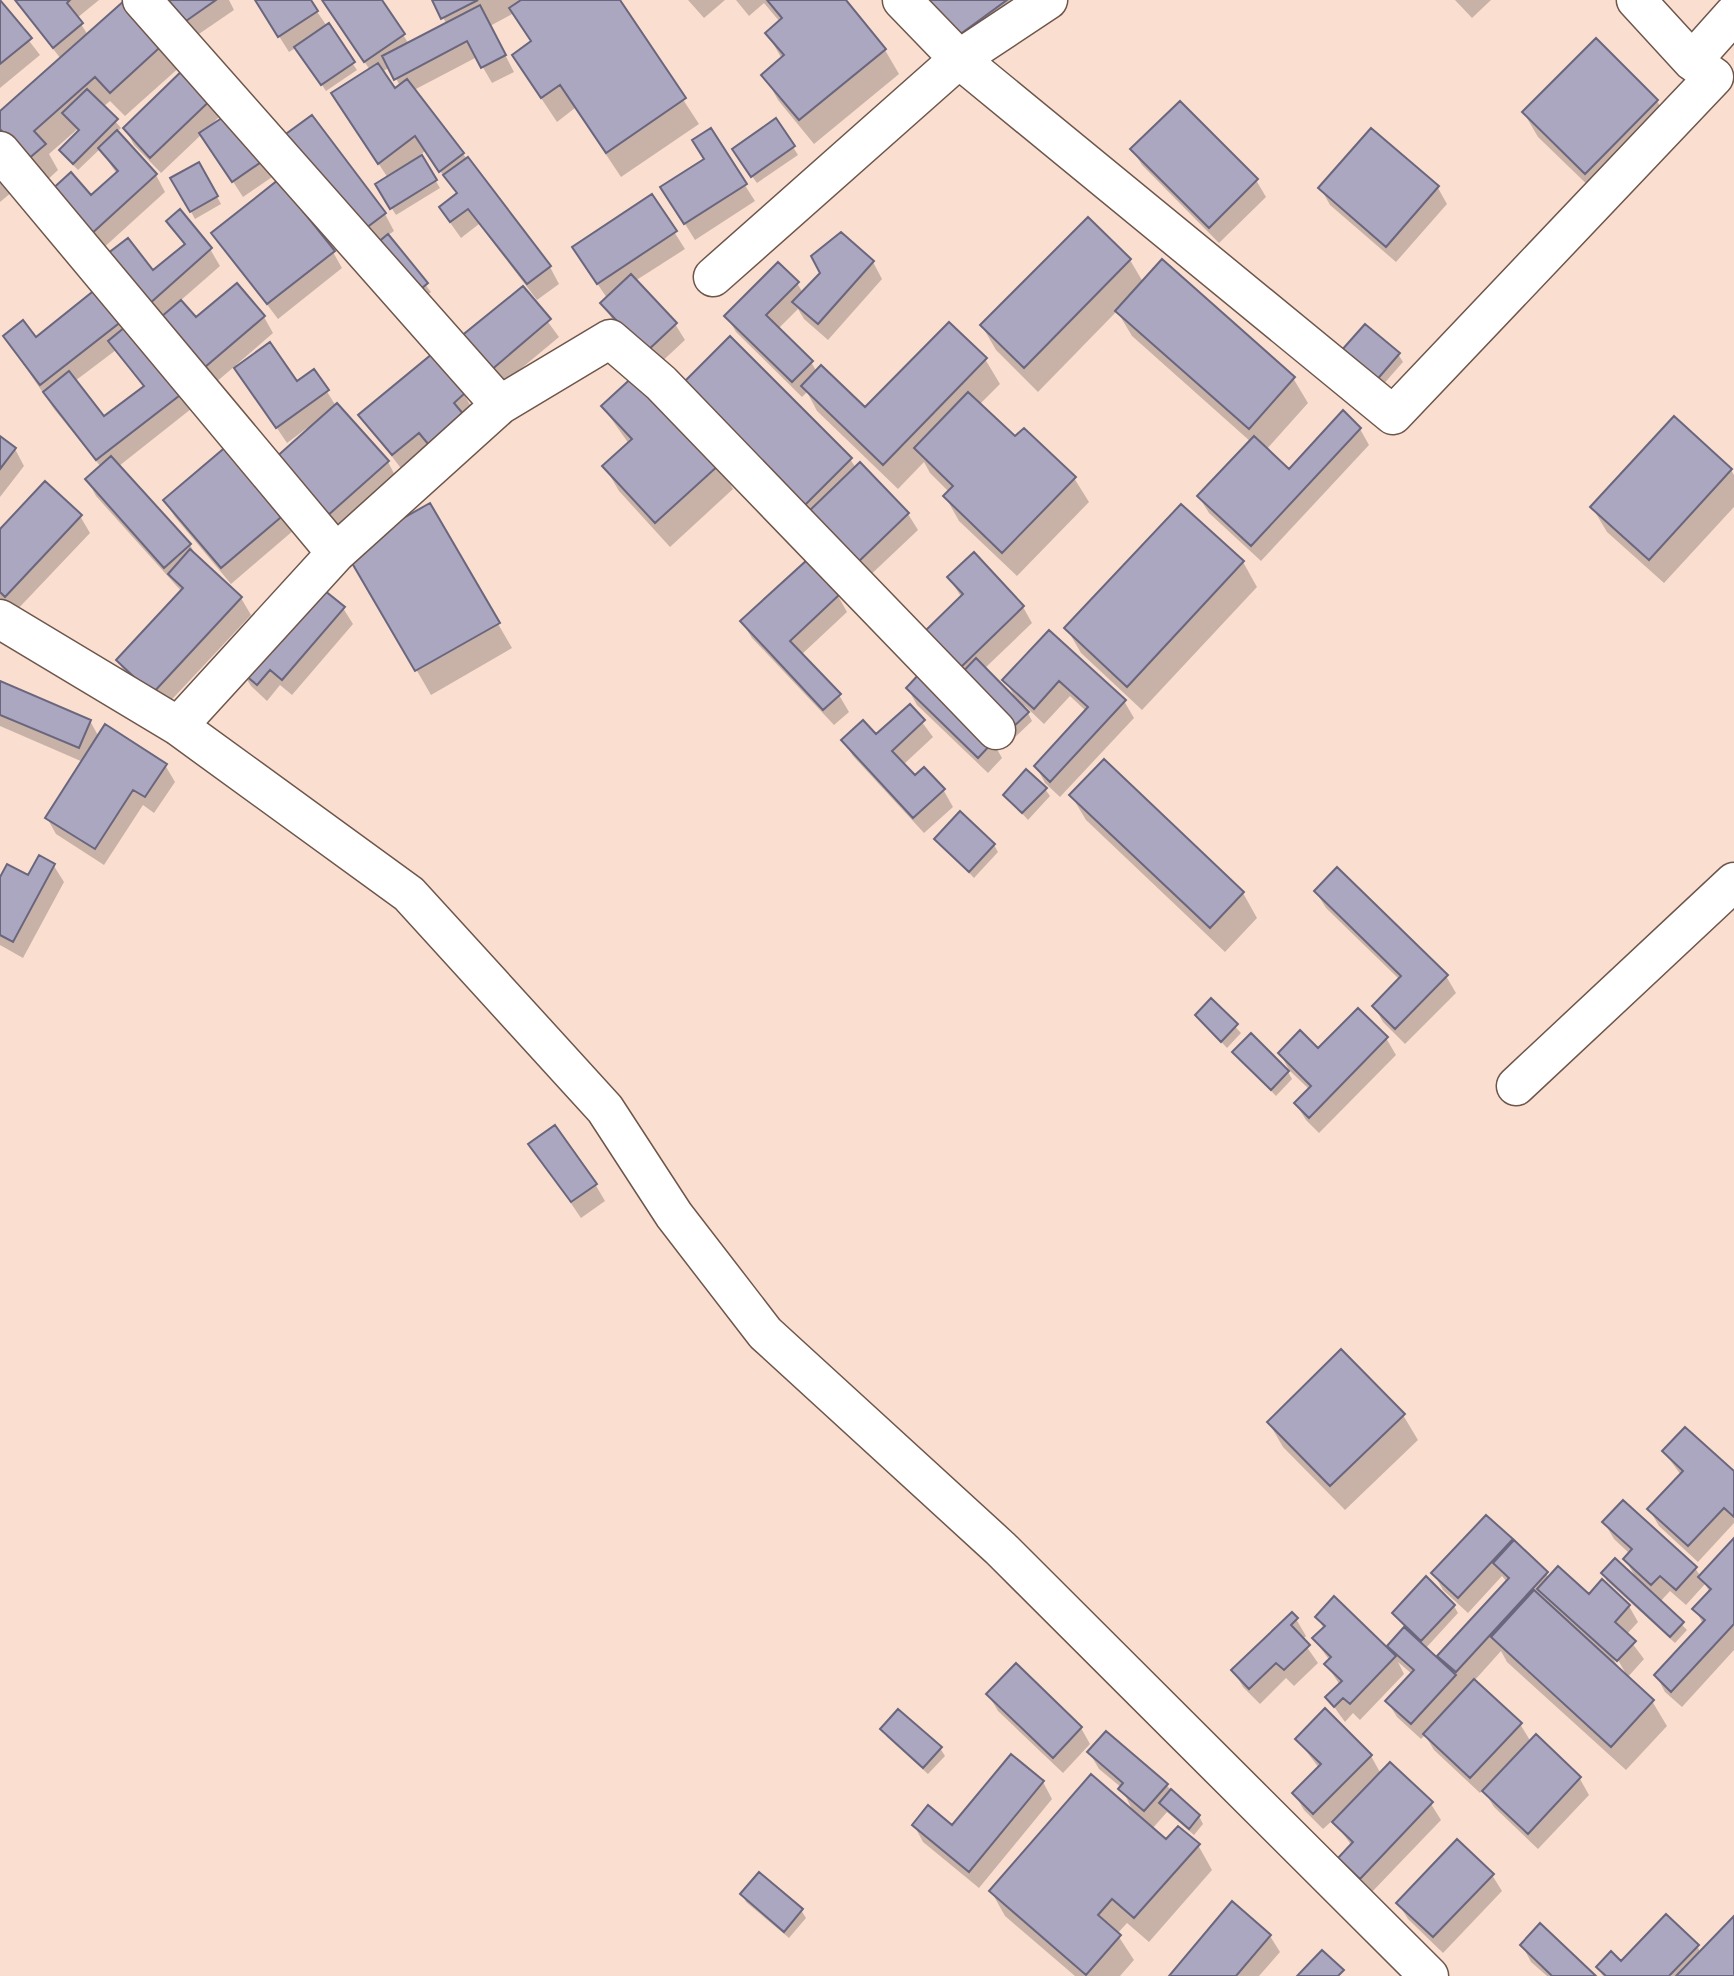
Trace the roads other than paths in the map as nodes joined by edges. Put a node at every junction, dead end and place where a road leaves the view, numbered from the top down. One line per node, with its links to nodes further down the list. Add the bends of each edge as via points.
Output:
1 (142, 0): 10 (street)
2 (902, 0): 6 (street)
3 (1048, 0): 6 (street)
4 (1636, 0): 7 (street)
5 (1734, 14): 7 (street)
6 (959, 59): 7 (street, via 1393,415 1714,77); 9 (street)
7 (1692, 61)
8 (0, 151): 11 (street)
9 (713, 277)
10 (500, 405): 11 (street); 14 (street, via 610,339 661,383)
11 (336, 553): 13 (street)
12 (0, 620): 13 (street)
13 (178, 726): 17 (street, via 409,894 605,1109 674,1215 765,1333 1000,1548)
14 (996, 730)
15 (1734, 882): 16 (street)
16 (1516, 1086)
17 (1429, 1976)

